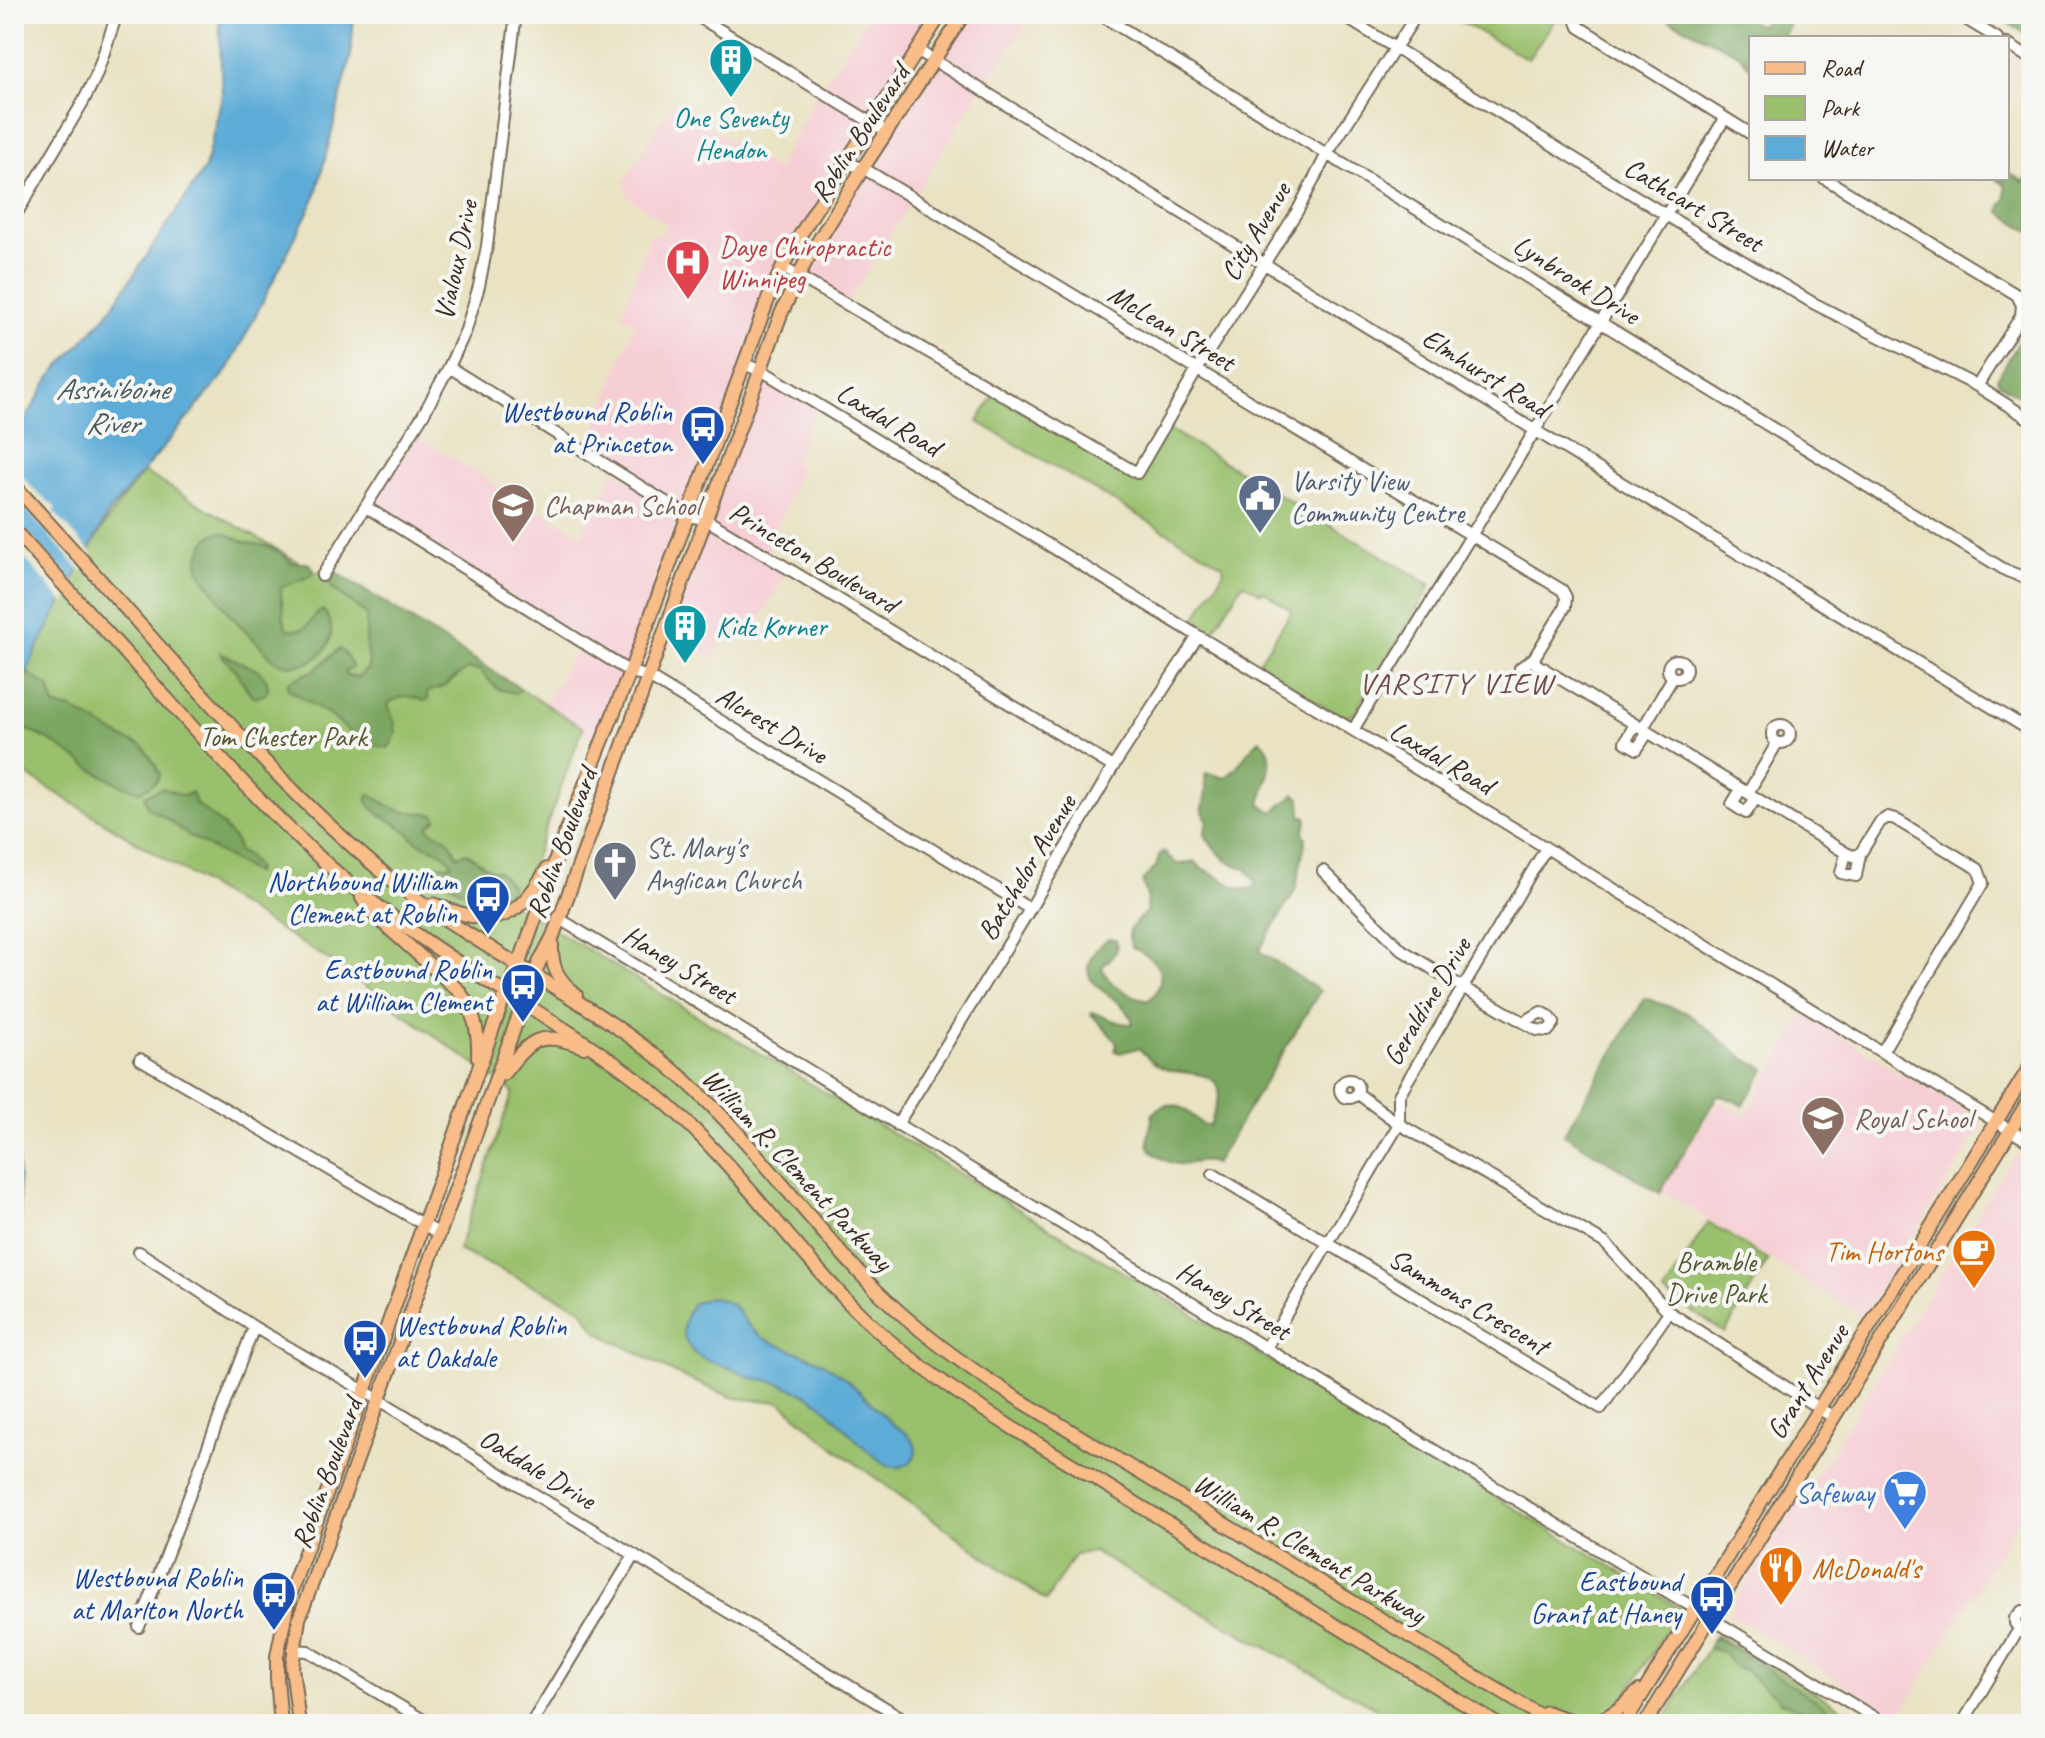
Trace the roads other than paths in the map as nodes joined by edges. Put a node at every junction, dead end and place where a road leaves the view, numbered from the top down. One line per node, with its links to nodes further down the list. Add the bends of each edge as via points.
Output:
1 (117, 14): 26 (street, via 83,102)
2 (516, 14): 32 (street, Vialoux Drive, via 487,246 466,330)
3 (694, 14): 18 (street)
4 (941, 14): 14 (main road, Roblin Boulevard)
5 (964, 14): 16 (main road, Roblin Boulevard)
6 (1099, 14): 21 (street, Lynbrook Drive)
7 (1340, 14): 13 (street, Cathcart Street)
8 (1417, 14): 13 (street, City Avenue)
9 (1574, 14): 17 (street, via 1579,27)
10 (1957, 14): 11 (street)
11 (1994, 36)
12 (2009, 45): 15 (street)
13 (1396, 48): 21 (street, City Avenue); 25 (street, Cathcart Street)
14 (917, 50): 16 (street, Elmhurst Road); 18 (main road, Roblin Boulevard)
15 (2031, 59)
16 (934, 61): 19 (main road, Roblin Boulevard); 27 (street, Elmhurst Road)
17 (1725, 118): 20 (street); 25 (street)
18 (870, 121): 19 (street); 22 (main road, Roblin Boulevard)
19 (887, 132): 23 (main road, Roblin Boulevard)
20 (1749, 133)
21 (1327, 154): 27 (street, City Avenue); 30 (street, Lynbrook Drive)
22 (846, 163): 23 (street, McLean Street); 28 (main road, Roblin Boulevard)
23 (863, 168): 29 (main road, Roblin Boulevard); 34 (street, McLean Street)
24 (1827, 180): 35 (street, via 2017,295 2021,316)
25 (1666, 215): 30 (street); 35 (street, Cathcart Street, via 1813,303)
26 (14, 218)
27 (1265, 264): 34 (street, City Avenue); 37 (street, Elmhurst Road)
28 (782, 267): 29 (street); 31 (main road, Roblin Boulevard)
29 (799, 276): 33 (main road, Roblin Boulevard); 34 (street, City Avenue, via 1137,473)
30 (1600, 322): 37 (street); 45 (street, Lynbrook Drive, via 2007,571)
31 (744, 364): 33 (street, Laxdal Road); 40 (main road, Roblin Boulevard)
32 (449, 367): 39 (street, Vialoux Drive); 40 (street, Princeton Boulevard)
33 (760, 370): 41 (main road, Roblin Boulevard); 46 (street, Laxdal Road)
34 (1197, 370): 43 (street, McLean Street)
35 (1977, 386): 36 (street, Cathcart Street)
36 (2031, 420)
37 (1536, 431): 43 (street); 54 (street, Elmhurst Road)
38 (14, 485): 64 (main road, William R. Clement Parkway, via 275,773)
39 (366, 507): 44 (street, Vialoux Drive); 49 (street, Alcrest Drive)
40 (688, 516): 41 (street, Princeton Boulevard); 49 (main road, Roblin Boulevard)
41 (705, 519): 50 (main road, Roblin Boulevard); 56 (street, Princeton Boulevard)
42 (14, 530): 63 (main road, William R. Clement Parkway, via 252,793)
43 (1472, 536): 47 (street, McLean Street, via 1566,597); 53 (street)
44 (322, 576)
45 (2031, 580)
46 (1198, 636): 53 (street, Laxdal Road); 56 (street, Batchelor Avenue)
47 (1534, 658): 48 (street); 48 (street, via 1520,668 1523,681 1533,680)
48 (1544, 668): 52 (street)
49 (630, 672): 50 (street, Alcrest Drive); 58 (main road, Roblin Boulevard)
50 (647, 676): 65 (street, Alcrest Drive); 66 (main road, Roblin Boulevard)
51 (1673, 677): 52 (street)
52 (1642, 728): 57 (street)
53 (1353, 730): 59 (street, Laxdal Road)
54 (2031, 731)
55 (1777, 743): 57 (street)
56 (1113, 767): 65 (street, Batchelor Avenue)
57 (1748, 793): 60 (street)
58 (562, 842): 64 (main road, via 532,894 502,916 478,919); 68 (main road, Roblin Boulevard)
59 (1546, 848): 70 (street, Geraldine Drive); 75 (street, Laxdal Road)
60 (1846, 853): 61 (street); 61 (street, via 1841,873 1856,876)
61 (1860, 854): 75 (street, via 1888,817 1978,869 1983,883)
62 (1323, 871): 70 (street, via 1402,950)
63 (356, 889): 71 (main road, William R. Clement Parkway); 79 (main road, via 371,912 466,1001 476,1023)
64 (415, 898): 68 (main road, William R. Clement Parkway)
65 (1030, 909): 85 (street, Batchelor Avenue)
66 (558, 918): 67 (main road, Roblin Boulevard); 85 (street, Haney Street)
67 (553, 936): 69 (main road, Roblin Boulevard); 73 (main road, via 553,966 560,980)
68 (517, 965): 69 (main road, William R. Clement Parkway); 71 (main road, Roblin Boulevard)
69 (534, 976): 72 (main road, Roblin Boulevard); 73 (main road, William R. Clement Parkway)
70 (1462, 987): 74 (street); 84 (street, Geraldine Drive, via 1399,1095)
71 (506, 993): 72 (main road, William R. Clement Parkway); 79 (main road, Roblin Boulevard)
72 (523, 1004): 76 (main road, William R. Clement Parkway); 80 (main road, Roblin Boulevard)
73 (593, 1011): 108 (main road, William R. Clement Parkway, via 695,1090 872,1286 955,1357)
74 (1524, 1022)
75 (1882, 1052): 83 (street, Laxdal Road)
76 (605, 1055): 80 (main road, via 559,1038 544,1038 523,1049); 114 (main road, William R. Clement Parkway, via 689,1123 849,1304 932,1376)
77 (140, 1059): 89 (street)
78 (2031, 1065): 83 (main road, Grant Avenue)
79 (477, 1069): 89 (main road, Roblin Boulevard)
80 (496, 1083): 90 (main road, Roblin Boulevard)
81 (1357, 1093): 84 (street)
82 (2031, 1097): 86 (main road, Grant Avenue)
83 (1997, 1122): 86 (street, Laxdal Road); 98 (main road, Grant Avenue)
84 (1399, 1124): 91 (street, Geraldine Drive); 93 (street, via 1605,1243)
85 (897, 1125): 95 (street, Haney Street)
86 (2011, 1130): 87 (street, Laxdal Road); 99 (main road, Grant Avenue)
87 (2031, 1143)
88 (1213, 1174): 91 (street, Sammons Crescent)
89 (424, 1225): 90 (street); 96 (main road, Roblin Boulevard)
90 (440, 1234): 97 (main road, Roblin Boulevard)
91 (1328, 1244): 93 (street, Sammons Crescent, via 1601,1408); 95 (street, Geraldine Drive)
92 (139, 1252): 94 (street, Oakdale Drive)
93 (1669, 1312): 98 (street)
94 (254, 1327): 96 (street, Oakdale Drive); 104 (street)
95 (1266, 1348): 101 (street, Haney Street)
96 (364, 1392): 97 (street, Oakdale Drive); 109 (main road, Roblin Boulevard, via 284,1614 277,1667)
97 (378, 1399): 100 (street, Oakdale Drive); 106 (main road, Roblin Boulevard, via 299,1619)
98 (1819, 1408): 99 (street); 101 (main road, Grant Avenue)
99 (1834, 1418): 103 (main road, Grant Avenue)
100 (634, 1555): 112 (street); 113 (street, Oakdale Drive)
101 (1694, 1609): 103 (street, Haney Street); 107 (main road, Grant Avenue)
102 (2031, 1613): 105 (street, via 2016,1615 2015,1623)
103 (1710, 1617): 117 (main road, Grant Avenue); 118 (street, Haney Street)
104 (139, 1627)
105 (2025, 1628): 119 (street)
106 (293, 1650): 110 (main road, Roblin Boulevard); 111 (street, via 308,1651)
107 (1650, 1681): 108 (main road, via 1609,1717 1589,1723); 116 (main road, Grant Avenue)
108 (1519, 1701): 115 (main road, William R. Clement Parkway)
109 (281, 1724)
110 (299, 1724)
111 (430, 1724)
112 (531, 1724)
113 (912, 1724)
114 (1497, 1724)
115 (1554, 1724)
116 (1624, 1724)
117 (1645, 1724)
118 (1885, 1724)
119 (1962, 1724)

